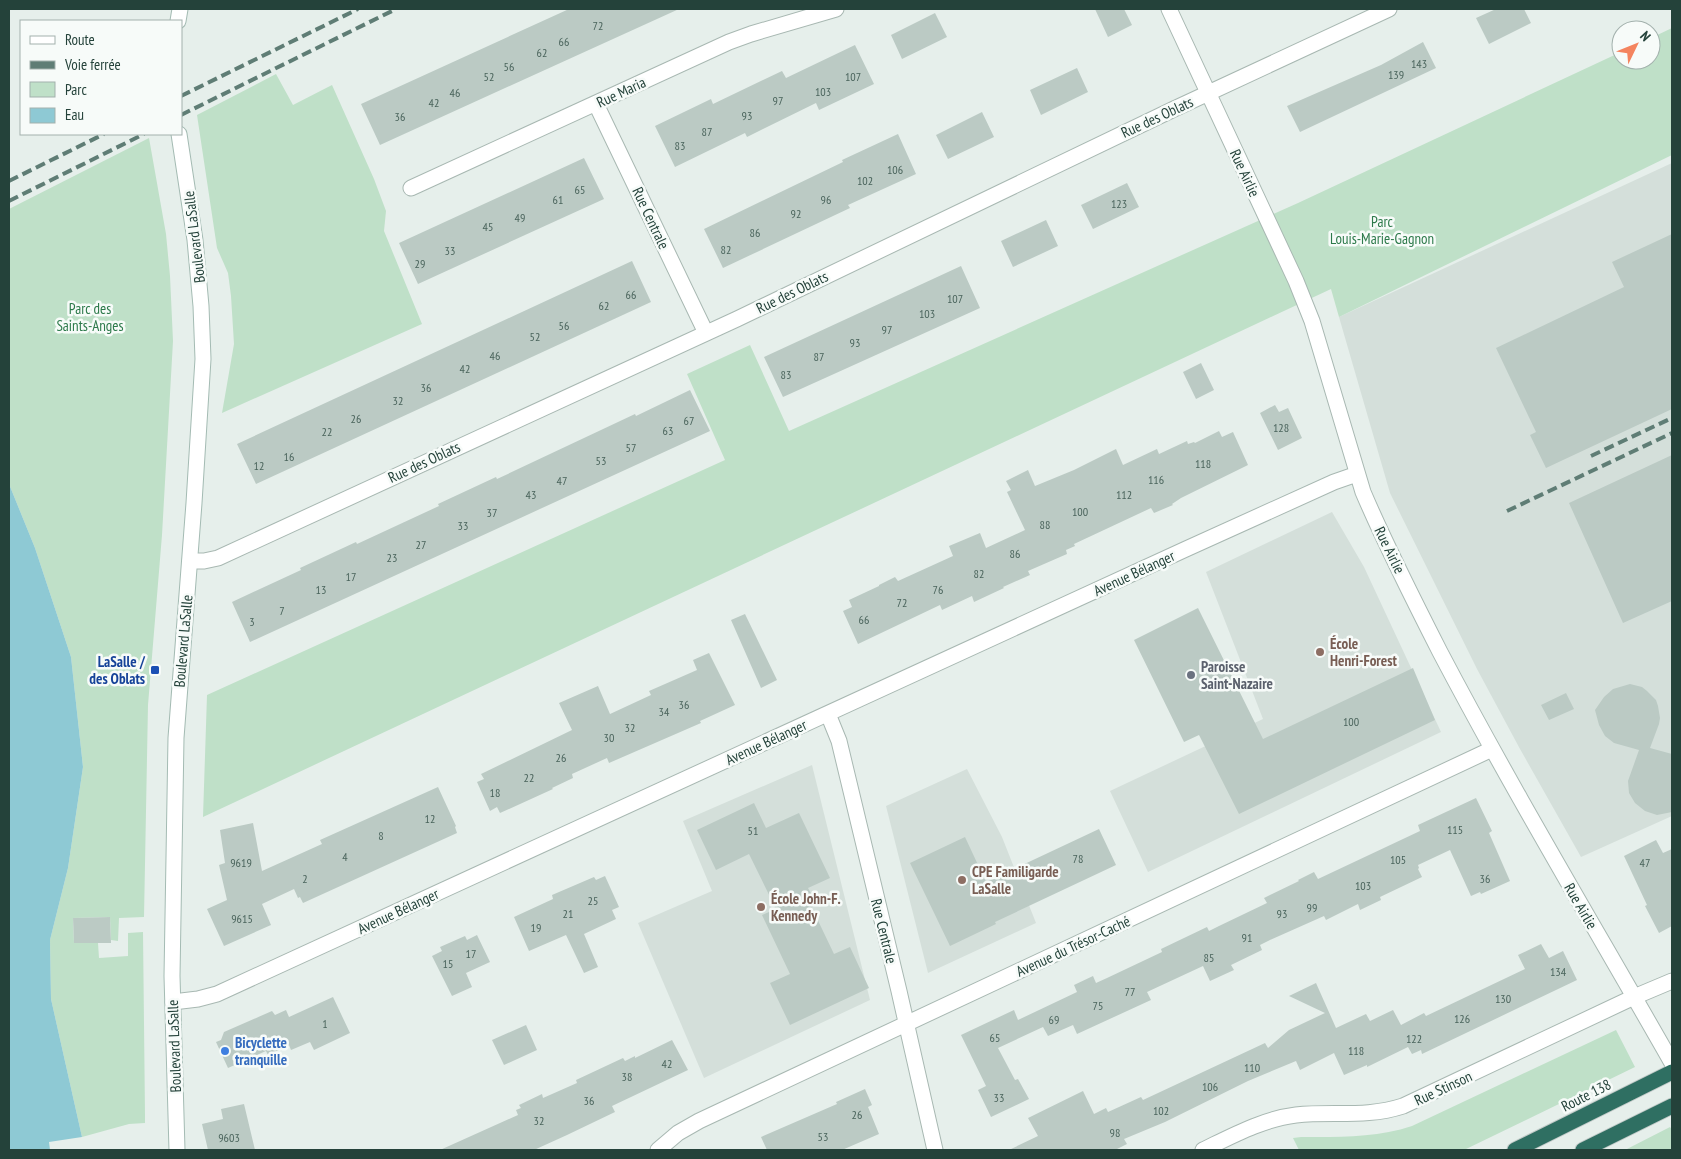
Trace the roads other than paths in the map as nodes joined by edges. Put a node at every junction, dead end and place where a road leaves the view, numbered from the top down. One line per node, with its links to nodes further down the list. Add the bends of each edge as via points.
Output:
1 (836, 9): 5 (street, Rue Maria, via 729,42)
2 (1169, 9): 4 (street, Rue Airlie)
3 (1389, 9): 4 (street, Rue des Oblats)
4 (1208, 94): 8 (street, Rue des Oblats); 9 (street, Rue Airlie, via 1303,297)
5 (596, 104): 7 (street, Rue Maria); 8 (street, Rue Centrale)
6 (179, 135): 10 (street, Boulevard LaSalle, via 194,231 202,333)
7 (411, 188)
8 (706, 333): 10 (street, Rue des Oblats, via 218,558)
9 (1357, 474): 11 (street, Avenue Bélanger); 12 (street, Rue Airlie, via 1370,510 1413,598)
10 (190, 561): 15 (street, Boulevard LaSalle, via 175,747)
11 (828, 714): 15 (street, Avenue Bélanger, via 217,994); 16 (street, Rue Centrale, via 839,741)
12 (1492, 749): 14 (street, Rue Airlie); 16 (street, Avenue du Trésor-Caché)
13 (1672, 981): 14 (street, Rue Stinson)
14 (1634, 997): 17 (street, Rue Airlie); 23 (street, Rue Stinson, via 1403,1106 1377,1113 1280,1118)
15 (173, 1002): 20 (street, Boulevard LaSalle)
16 (906, 1024): 21 (street, Avenue du Trésor-Caché, via 699,1121); 22 (street, Rue Centrale)
17 (1669, 1057)
18 (1672, 1072): 24 (highway, Route 138)
19 (1672, 1106): 25 (highway)
20 (177, 1150)
21 (658, 1150)
22 (935, 1150)
23 (1202, 1150)
24 (1515, 1150)
25 (1583, 1150)

